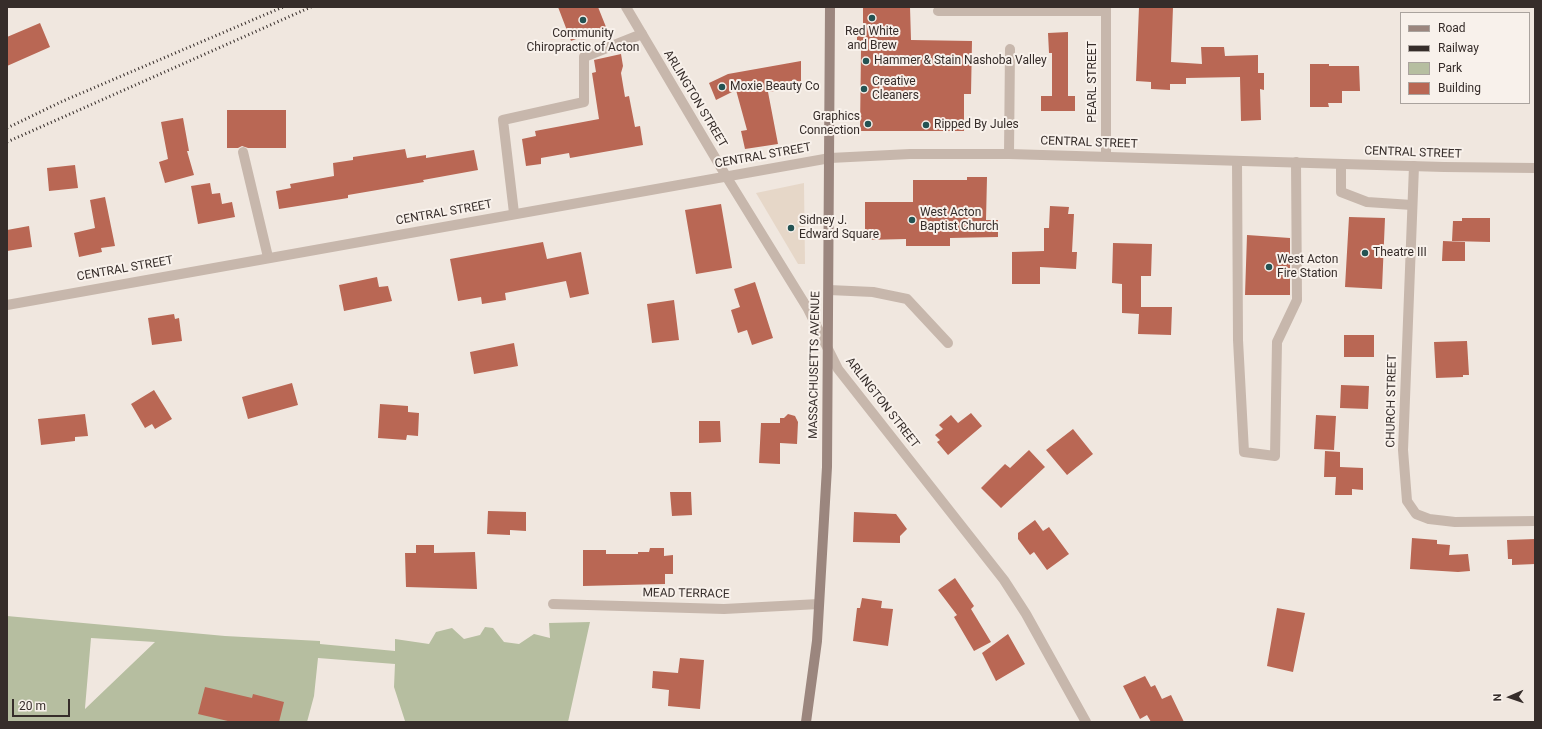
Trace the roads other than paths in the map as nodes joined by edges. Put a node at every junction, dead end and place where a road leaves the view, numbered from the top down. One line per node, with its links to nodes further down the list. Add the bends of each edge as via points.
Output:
1 (626, 7): 5 (street, ARLINGTON STREET)
2 (830, 7): 10 (main road, MASSACHUSETTS AVENUE)
3 (1106, 9): 4 (street); 9 (street, PEARL STREET)
4 (938, 10)
5 (642, 34): 16 (street, ARLINGTON STREET); 18 (street, via 584,57 584,102 503,120)
6 (1010, 49): 8 (street)
7 (243, 152): 19 (street)
8 (1010, 154): 9 (street, CENTRAL STREET); 10 (street, CENTRAL STREET, via 910,154)
9 (1106, 156): 11 (street, CENTRAL STREET)
10 (830, 158): 16 (street, CENTRAL STREET); 20 (main road, MASSACHUSETTS AVENUE)
11 (1237, 161): 12 (street, CENTRAL STREET); 12 (street, via 1238,340 1244,452 1275,456 1276,342 1296,300)
12 (1296, 162): 13 (street, CENTRAL STREET)
13 (1341, 164): 14 (street, CENTRAL STREET); 17 (street, via 1341,192 1367,202)
14 (1414, 166): 15 (street, CENTRAL STREET); 17 (street, CHURCH STREET)
15 (1535, 168)
16 (726, 176): 18 (street, CENTRAL STREET); 23 (street, ARLINGTON STREET, via 808,309)
17 (1412, 205): 24 (street, CHURCH STREET, via 1403,450 1407,501 1416,514 1429,519 1455,522)
18 (514, 213): 19 (street, CENTRAL STREET)
19 (268, 257): 21 (street, CENTRAL STREET)
20 (829, 290): 22 (street, via 874,292 907,299); 23 (main road, MASSACHUSETTS AVENUE)
21 (7, 305)
22 (948, 343)
23 (829, 351): 26 (main road, MASSACHUSETTS AVENUE, via 827,467); 28 (street, ARLINGTON STREET, via 838,370 1008,585)
24 (1535, 521)
25 (553, 604): 26 (street, MEAD TERRACE, via 724,608)
26 (819, 604): 27 (main road, MASSACHUSETTS AVENUE, via 814,670)
27 (806, 722)
28 (1086, 722)

